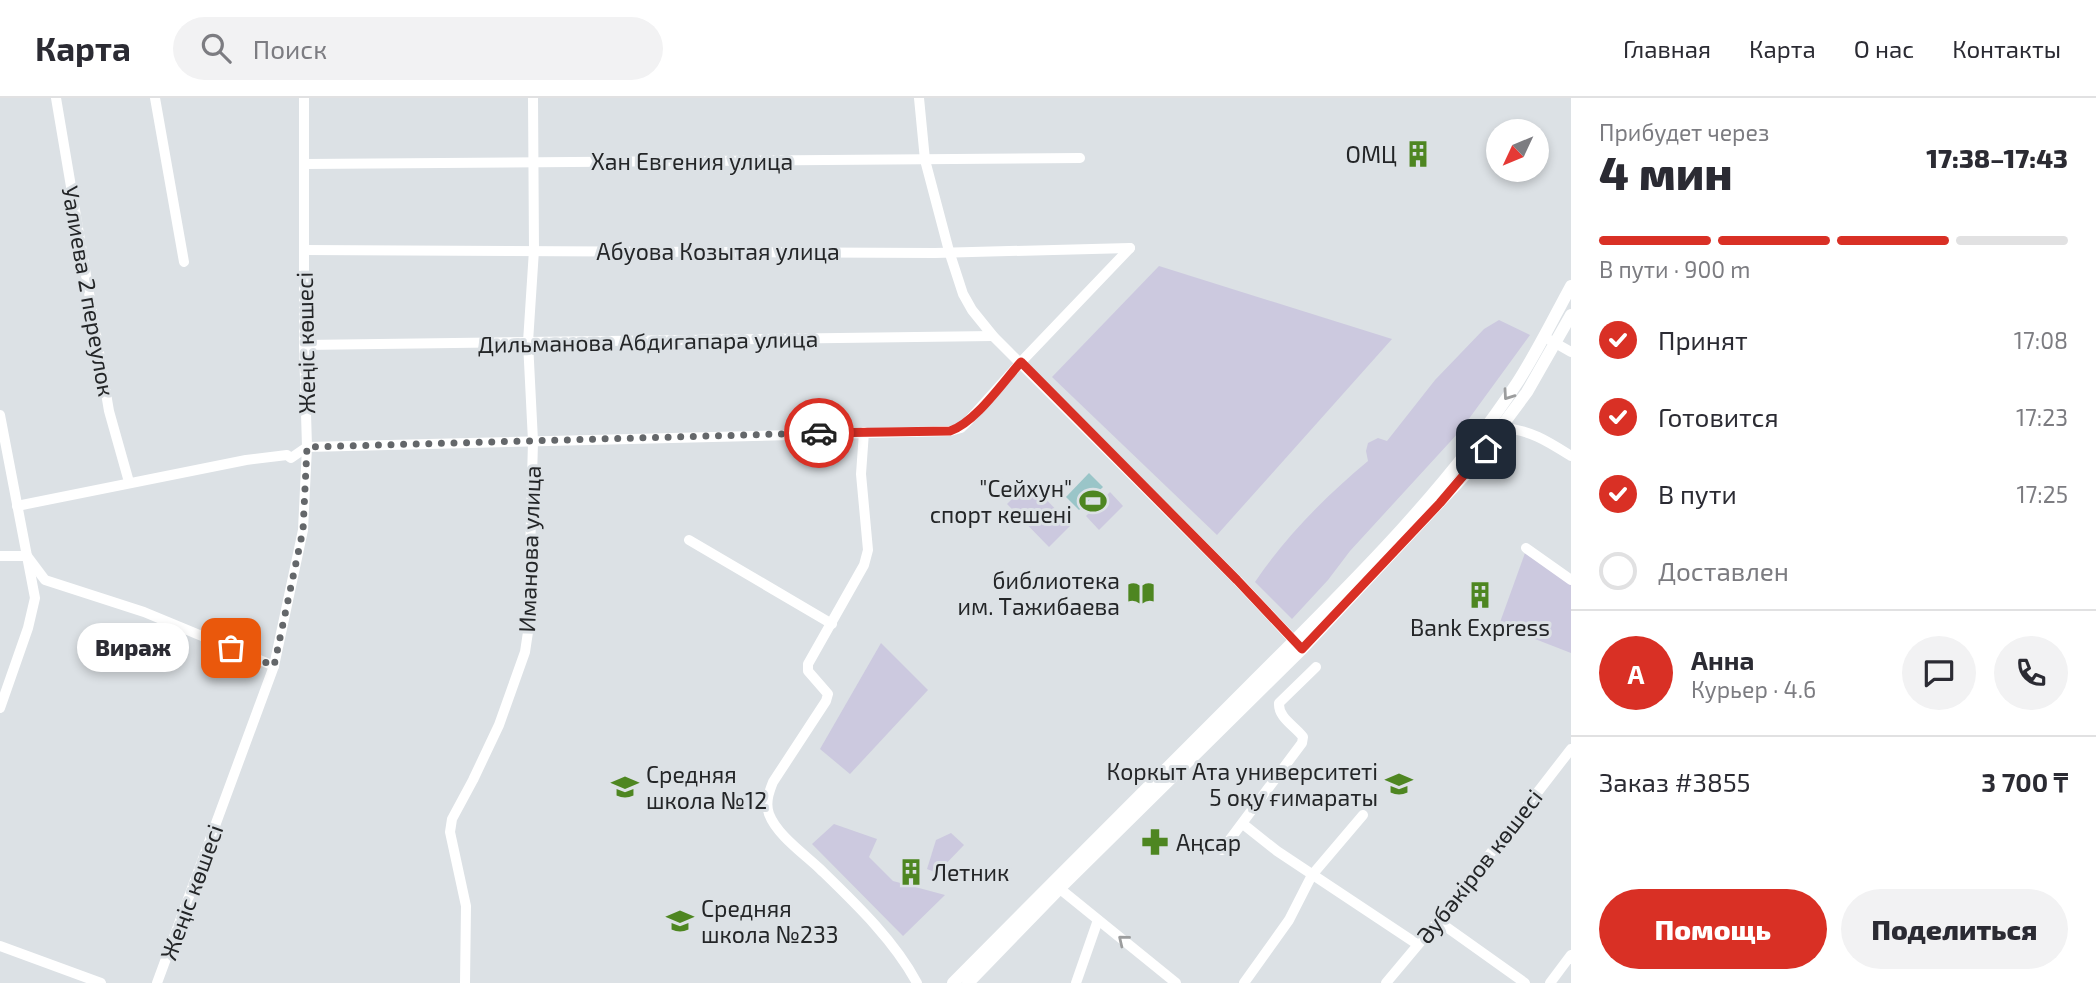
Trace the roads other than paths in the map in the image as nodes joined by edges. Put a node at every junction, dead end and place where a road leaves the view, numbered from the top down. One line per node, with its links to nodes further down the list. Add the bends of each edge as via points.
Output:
1 (56, 98): 29 (street, Уалиева 2 переулок, via 109,411)
2 (155, 98): 13 (street)
3 (304, 98): 9 (street, Жеңіс көшесі)
4 (533, 98): 8 (street, Иманова улица)
5 (919, 98): 7 (street)
6 (1080, 158): 7 (street, Хан Евгения улица)
7 (925, 160): 8 (street, Хан Евгения улица); 12 (street)
8 (533, 161): 9 (street, Хан Евгения улица); 11 (street, Иманова улица)
9 (304, 164): 10 (street, Жеңіс көшесі)
10 (304, 250): 11 (street, Абуова Козытая улица); 19 (street, Жеңіс көшесі)
11 (534, 250): 12 (street, Абуова Козытая улица); 18 (street, Иманова улица)
12 (949, 251): 16 (street, via 963,294); 21 (street, Абуова Козытая улица, via 1130,248)
13 (184, 262)
14 (1571, 286): 17 (main road)
15 (1571, 315): 17 (main road)
16 (993, 336): 18 (street, Дильманова Абдигапара улица); 21 (street)
17 (1550, 340): 20 (street); 23 (main road); 37 (main road, one-way to 37, via 1434,491)
18 (527, 342): 19 (street, Дильманова Абдигапара улица); 26 (street, Иманова улица)
19 (304, 345): 27 (street, Жеңіс көшесі)
20 (1571, 352)
21 (1021, 362): 24 (street, via 961,428); 37 (street)
22 (0, 415): 25 (street)
23 (1502, 428): 28 (street, via 1521,429); 37 (main road, via 1466,474)
24 (864, 432): 26 (street); 36 (street, via 861,474 868,550)
25 (2, 438): 30 (street)
26 (533, 441): 27 (street); 54 (street, Иманова улица, via 525,652 499,725 452,819 450,832 466,906)
27 (307, 447): 29 (street, via 291,458 246,460); 38 (street, Жеңіс көшесі, via 303,530)
28 (1571, 456)
29 (129, 482): 30 (street)
30 (17, 506): 34 (street)
31 (689, 540): 36 (street)
32 (1527, 548): 35 (street)
33 (0, 556): 34 (street)
34 (27, 556): 38 (street, via 46,580 144,612); 40 (street, via 35,598)
35 (1571, 580)
36 (832, 624): 55 (street, via 808,664 808,671 828,694 773,782 767,811 775,825 893,946)
37 (1298, 645): 46 (main road)
38 (274, 666): 53 (street, Жеңіс көшесі)
39 (1316, 667): 43 (street, via 1279,703 1282,715 1303,737 1302,743)
40 (0, 708)
41 (1571, 749): 48 (street, Әубәкіров көшесі)
42 (1363, 815): 45 (street)
43 (1243, 824): 44 (street); 45 (street)
44 (1222, 850)
45 (1312, 876): 49 (street); 60 (street, via 1289,920)
46 (1056, 886): 47 (street); 56 (main road); 57 (main road)
47 (1098, 920): 58 (street); 59 (street, one-way to 47)
48 (1438, 921): 49 (street, Әубәкіров көшесі); 62 (street)
49 (1417, 944): 61 (street, Әубәкіров көшесі)
50 (0, 946): 52 (street)
51 (1571, 955): 63 (street)
52 (101, 983)
53 (157, 983)
54 (465, 983)
55 (917, 983)
56 (953, 983)
57 (968, 983)
58 (1076, 983)
59 (1176, 983)
60 (1244, 983)
61 (1385, 983)
62 (1525, 983)
63 (1550, 983)

